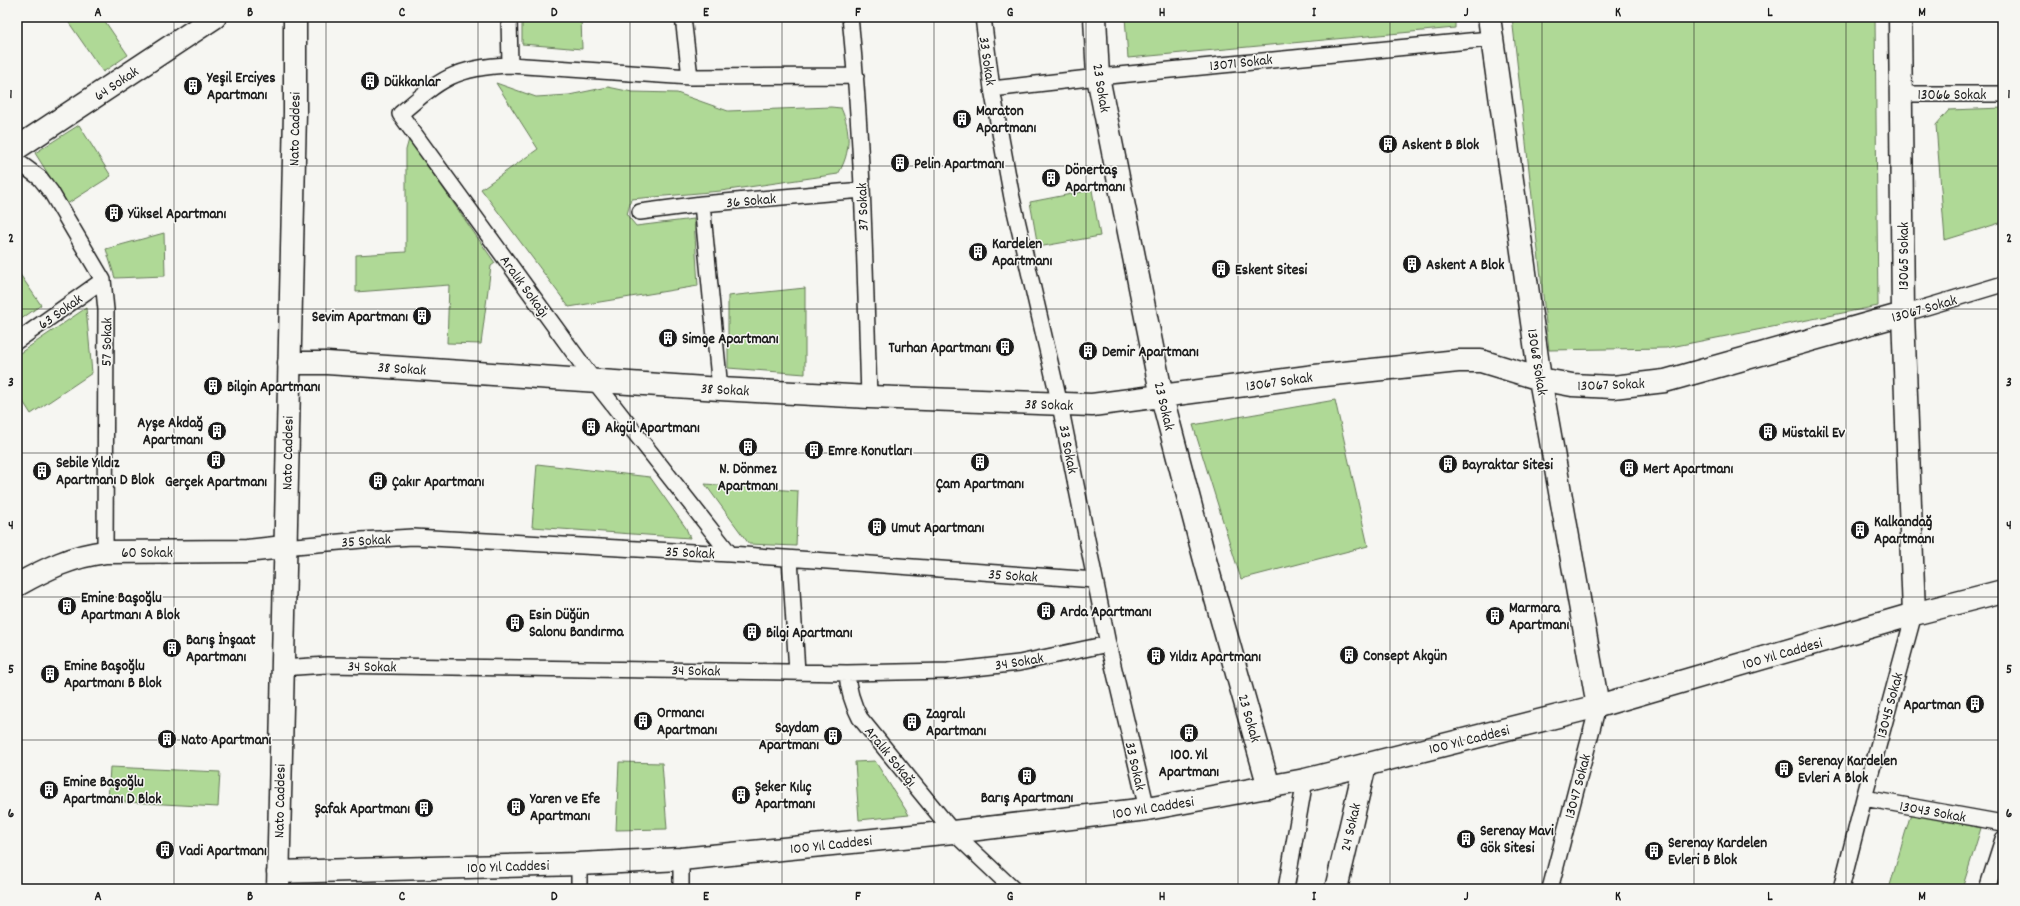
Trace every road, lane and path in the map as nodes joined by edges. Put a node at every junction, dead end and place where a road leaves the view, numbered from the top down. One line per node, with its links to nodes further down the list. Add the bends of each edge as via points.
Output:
1 (215, 17): 18 (street, 64 Sokak)
2 (295, 17): 27 (street, Nato Caddesi)
3 (509, 17): 11 (lane)
4 (683, 17): 13 (lane)
5 (850, 17): 12 (lane, 37 Sokak)
6 (983, 17): 15 (lane, 33 Sokak)
7 (1095, 17): 14 (street, 23 Sokak)
8 (1489, 17): 10 (street, 13068 Sokak)
9 (1900, 17): 16 (street, 13065 Sokak)
10 (1490, 39): 14 (lane, 13071 Sokak); 28 (street, 13068 Sokak)
11 (510, 65): 13 (lane); 29 (lane, Aralık Sokağı, via 484,66 460,72 438,83 400,114)
12 (856, 76): 13 (lane); 20 (lane, 37 Sokak)
13 (690, 77)
14 (1098, 77): 15 (lane, 13071 Sokak); 32 (street, 23 Sokak)
15 (992, 90): 33 (lane, 33 Sokak, via 1012,198)
16 (1902, 94): 17 (lane, 13066 Sokak); 25 (street, 13065 Sokak)
17 (2003, 94)
18 (17, 148)
19 (17, 161): 23 (lane, 57 Sokak, via 40,178 51,192)
20 (862, 190): 21 (lane, 36 Sokak); 31 (lane, 37 Sokak)
21 (702, 204): 22 (lane, 36 Sokak); 30 (lane)
22 (640, 212)
23 (103, 280): 26 (lane, 63 Sokak); 35 (lane, 57 Sokak, via 106,310)
24 (2003, 284): 25 (lane, 13067 Sokak)
25 (1903, 314): 28 (street, 13067 Sokak, via 1665,381 1613,387 1572,385); 41 (street, 13065 Sokak)
26 (17, 341)
27 (289, 363): 29 (street, 38 Sokak, via 327,363); 34 (street, Nato Caddesi)
28 (1540, 379): 32 (street, 13067 Sokak, via 1481,360 1458,361 1315,376); 46 (street, 13068 Sokak)
29 (595, 382): 30 (street, 38 Sokak); 36 (lane, Aralık Sokağı)
30 (720, 389): 31 (street, 38 Sokak)
31 (869, 397): 33 (street, 38 Sokak)
32 (1162, 397): 33 (street, 38 Sokak, via 1092,405); 49 (street, 23 Sokak)
33 (1060, 405): 38 (lane, 33 Sokak)
34 (284, 547): 35 (street, 60 Sokak, via 247,551); 36 (lane, 35 Sokak, via 413,537); 43 (street, Nato Caddesi)
35 (105, 552): 39 (street, 60 Sokak, via 86,554 65,561)
36 (730, 554): 37 (lane, 35 Sokak)
37 (790, 559): 38 (lane, 35 Sokak); 44 (lane)
38 (1095, 580): 42 (lane, 33 Sokak)
39 (17, 585)
40 (2003, 591): 41 (street, 100 Yıl Caddesi)
41 (1914, 614): 46 (street, 100 Yıl Caddesi); 50 (lane, 13045 Sokak)
42 (1108, 644): 45 (lane, 34 Sokak, via 1019,663 948,671); 51 (lane, 33 Sokak)
43 (281, 668): 44 (lane, 34 Sokak, via 327,665); 57 (street, Nato Caddesi)
44 (797, 672): 45 (lane, 34 Sokak)
45 (847, 673): 53 (lane, Aralık Sokağı, via 852,704 860,718)
46 (1598, 706): 47 (street, 100 Yıl Caddesi); 63 (lane, 13047 Sokak)
47 (1364, 765): 48 (street, 100 Yıl Caddesi); 62 (street, 24 Sokak)
48 (1305, 780): 49 (street, 100 Yıl Caddesi); 61 (lane)
49 (1269, 787): 51 (street, 100 Yıl Caddesi)
50 (1864, 798): 52 (lane, 13043 Sokak); 64 (lane, 13045 Sokak)
51 (1147, 809): 53 (street, 100 Yıl Caddesi)
52 (2003, 823)
53 (953, 832): 55 (street, 100 Yıl Caddesi); 60 (lane, Aralık Sokağı)
54 (2003, 839): 65 (lane)
55 (681, 859): 56 (street, 100 Yıl Caddesi); 59 (lane)
56 (579, 864): 57 (street, 100 Yıl Caddesi); 58 (lane)
57 (278, 881)
58 (578, 889)
59 (681, 889)
60 (1013, 889)
61 (1286, 889)
62 (1336, 889)
63 (1550, 889)
64 (1841, 889)
65 (1987, 889)

